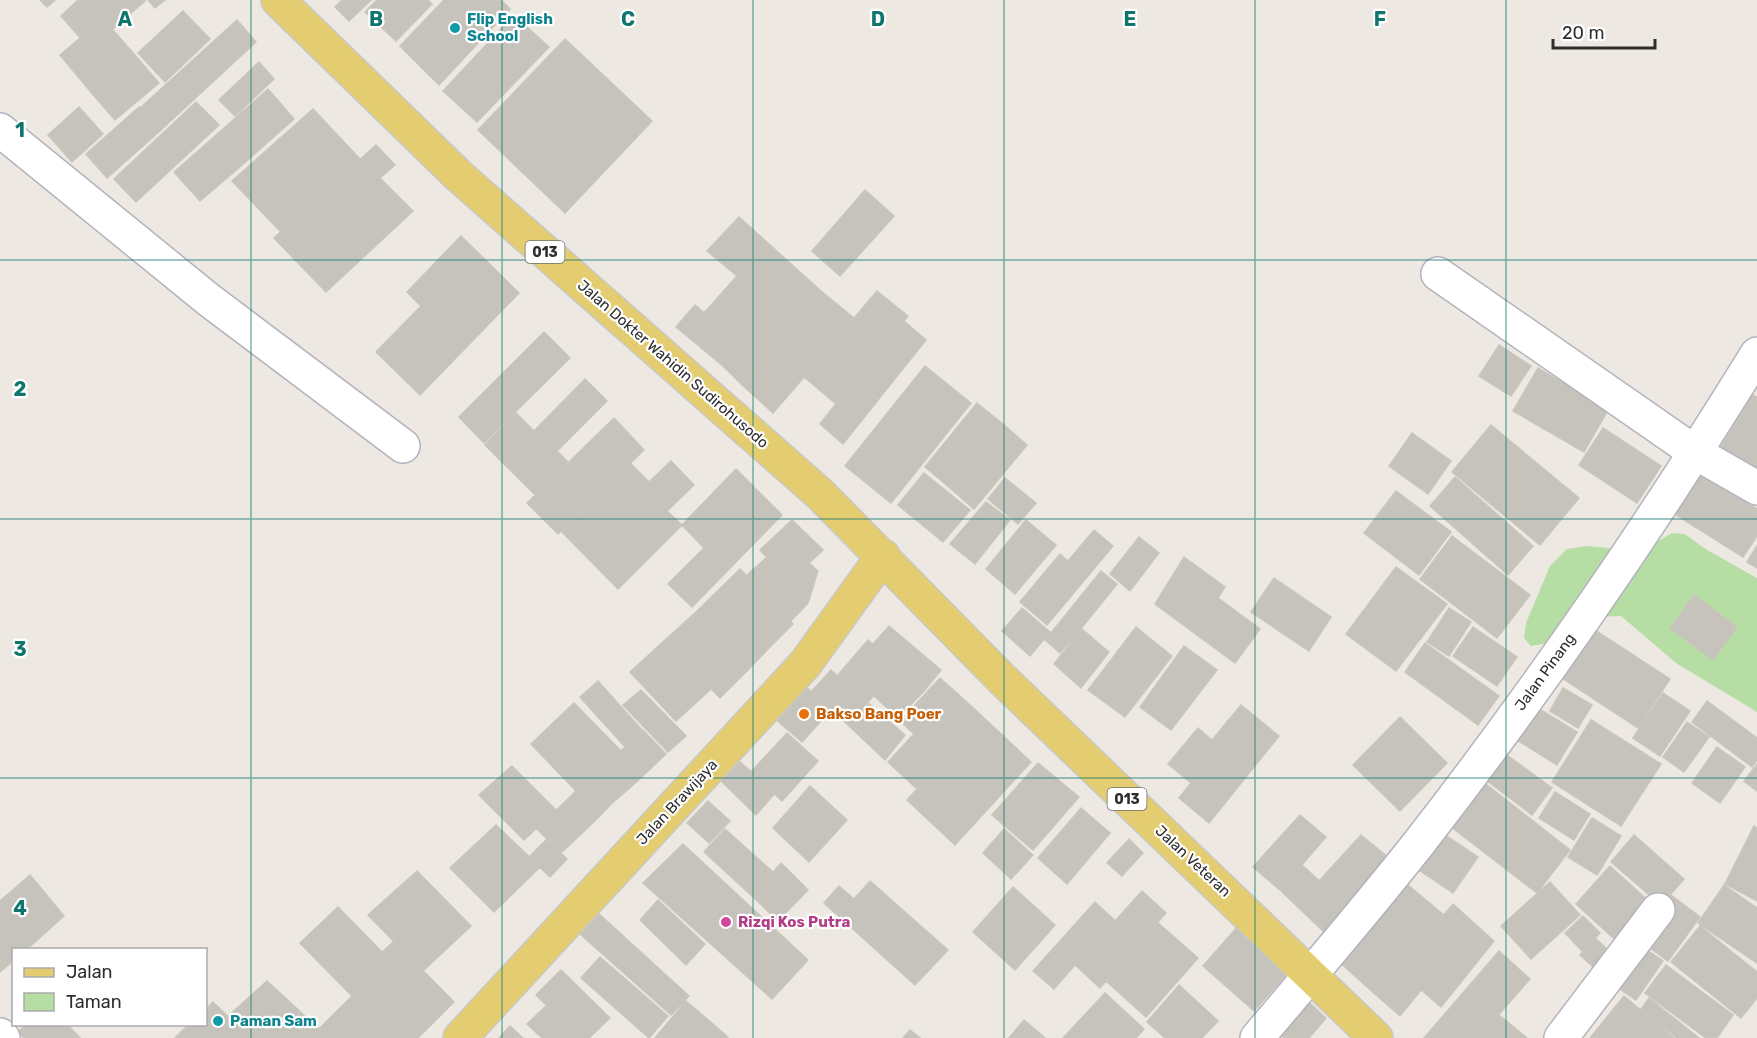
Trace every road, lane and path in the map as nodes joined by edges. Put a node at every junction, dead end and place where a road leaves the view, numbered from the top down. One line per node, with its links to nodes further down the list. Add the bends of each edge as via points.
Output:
1 (278, 0): 8 (main road, Jalan Dokter Wahidin Sudirohusodo / 013, via 459,176 811,486)
2 (0, 130): 5 (street, via 209,300)
3 (1438, 274): 6 (street)
4 (1757, 354): 6 (street, Jalan Pinang)
5 (403, 446)
6 (1696, 453): 7 (street); 10 (street, Jalan Pinang, via 1557,658 1419,843)
7 (1757, 488)
8 (883, 556): 10 (main road, Jalan Veteran / 013, via 1010,687); 11 (main road, Jalan Brawijaya, via 805,664)
9 (1658, 910): 14 (street)
10 (1311, 974): 12 (street, Jalan Pinang); 13 (main road, Jalan Veteran / 013)
11 (459, 1038)
12 (1257, 1038)
13 (1376, 1038)
14 (1561, 1038)

